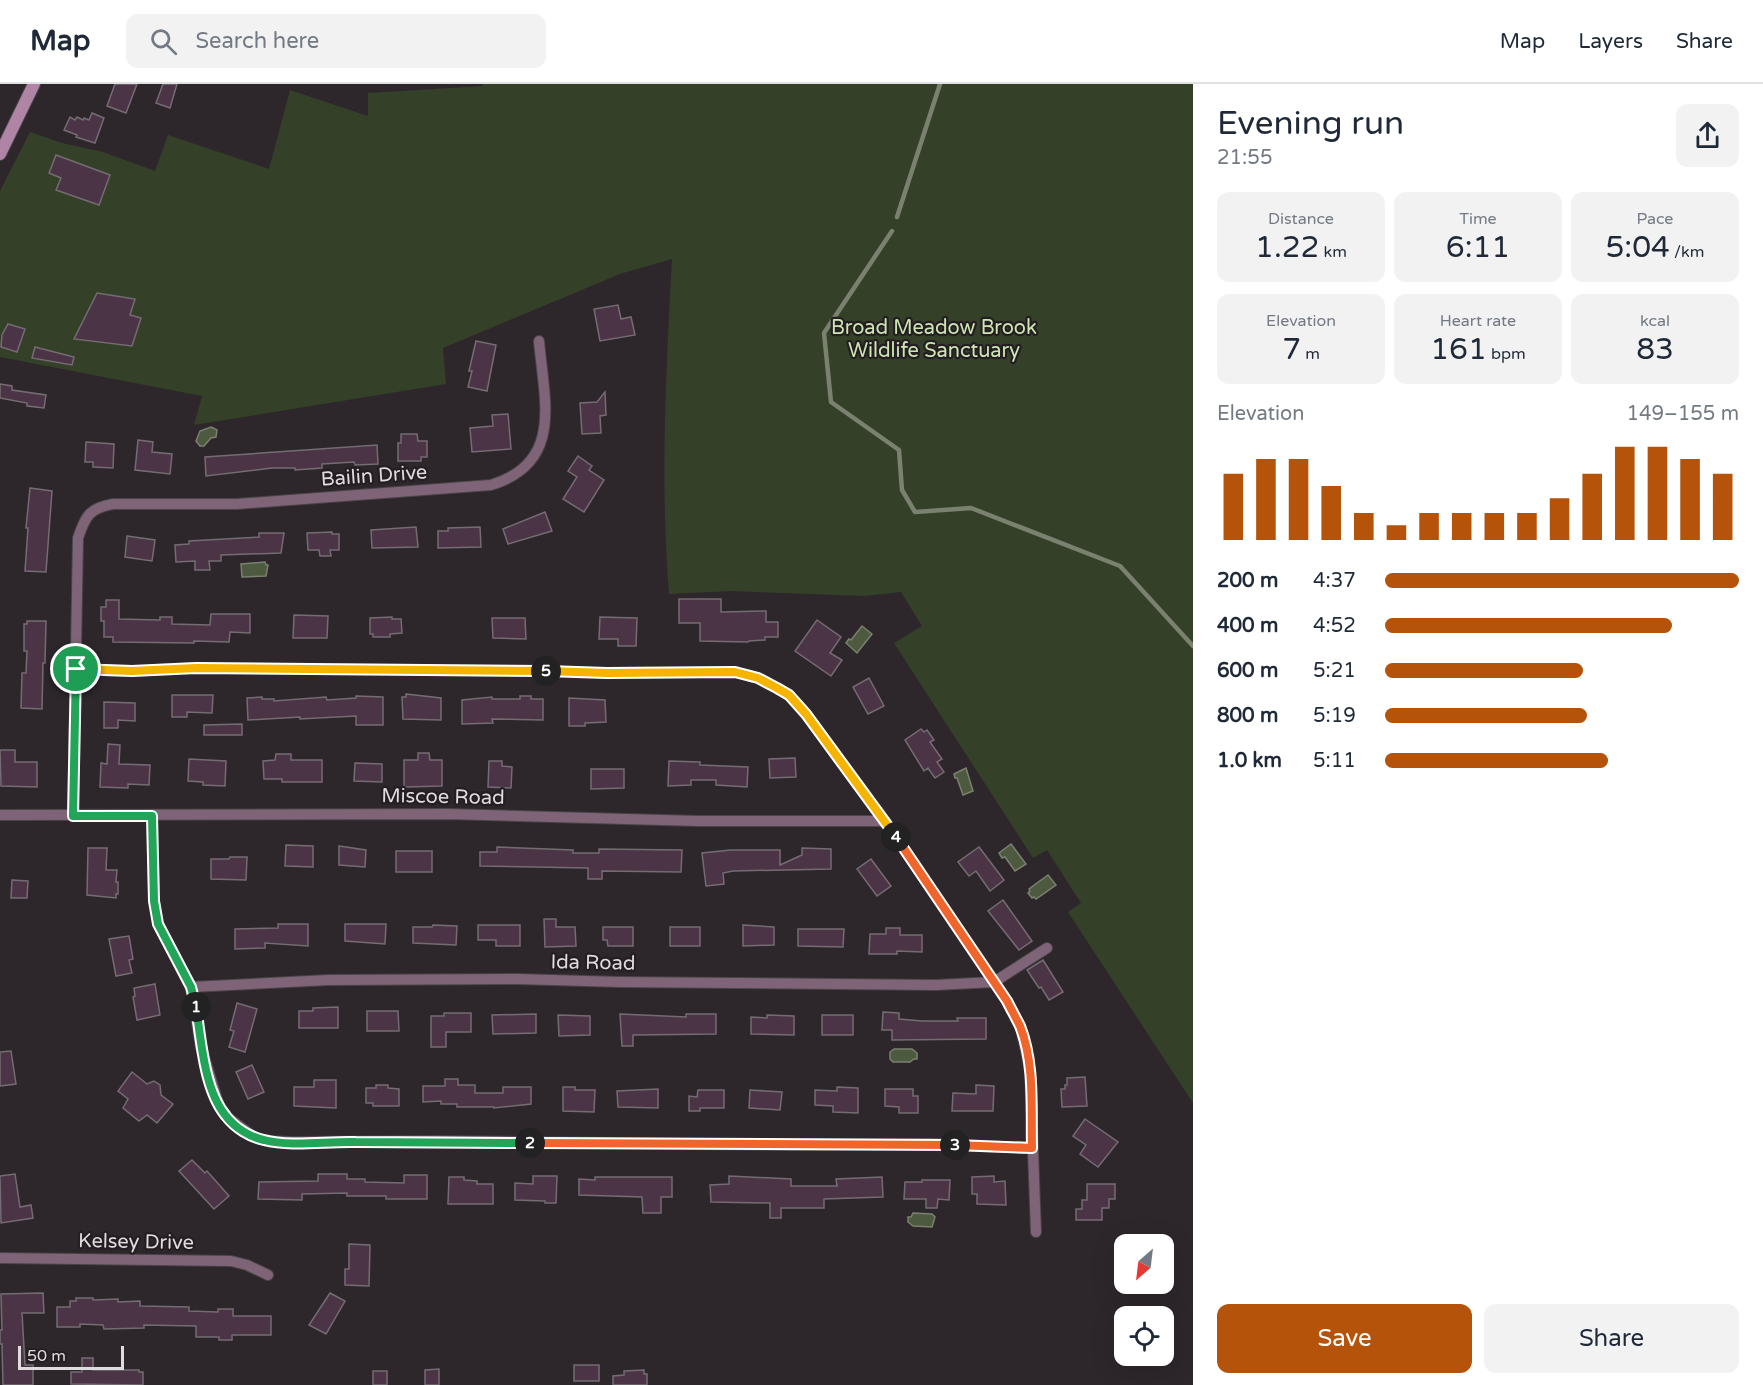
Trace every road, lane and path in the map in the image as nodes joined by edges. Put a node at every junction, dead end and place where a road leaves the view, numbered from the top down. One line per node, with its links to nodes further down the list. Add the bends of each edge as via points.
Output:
1 (34, 84): 2 (main road)
2 (0, 154)
3 (539, 341): 4 (street, Bailin Drive, via 544,439 533,459 507,481 237,504 113,504 89,513 78,538)
4 (76, 669): 6 (street); 8 (street, via 747,674 789,695)
5 (0, 815): 6 (street, Miscoe Road)
6 (73, 816): 7 (street, Miscoe Road)
7 (152, 816): 8 (street, Miscoe Road, via 448,814); 11 (street, via 158,924)
8 (885, 821): 10 (street)
9 (1047, 948): 10 (street)
10 (994, 982): 11 (street, Ida Road, via 936,985 355,980); 12 (street, via 1021,1028 1027,1053)
11 (191, 987): 12 (street, via 201,1047 219,1106 245,1132 267,1141 927,1144)
12 (1032, 1148): 13 (street)
13 (1036, 1232)
14 (0, 1258): 15 (street, Kelsey Drive, via 231,1261)
15 (268, 1275)

